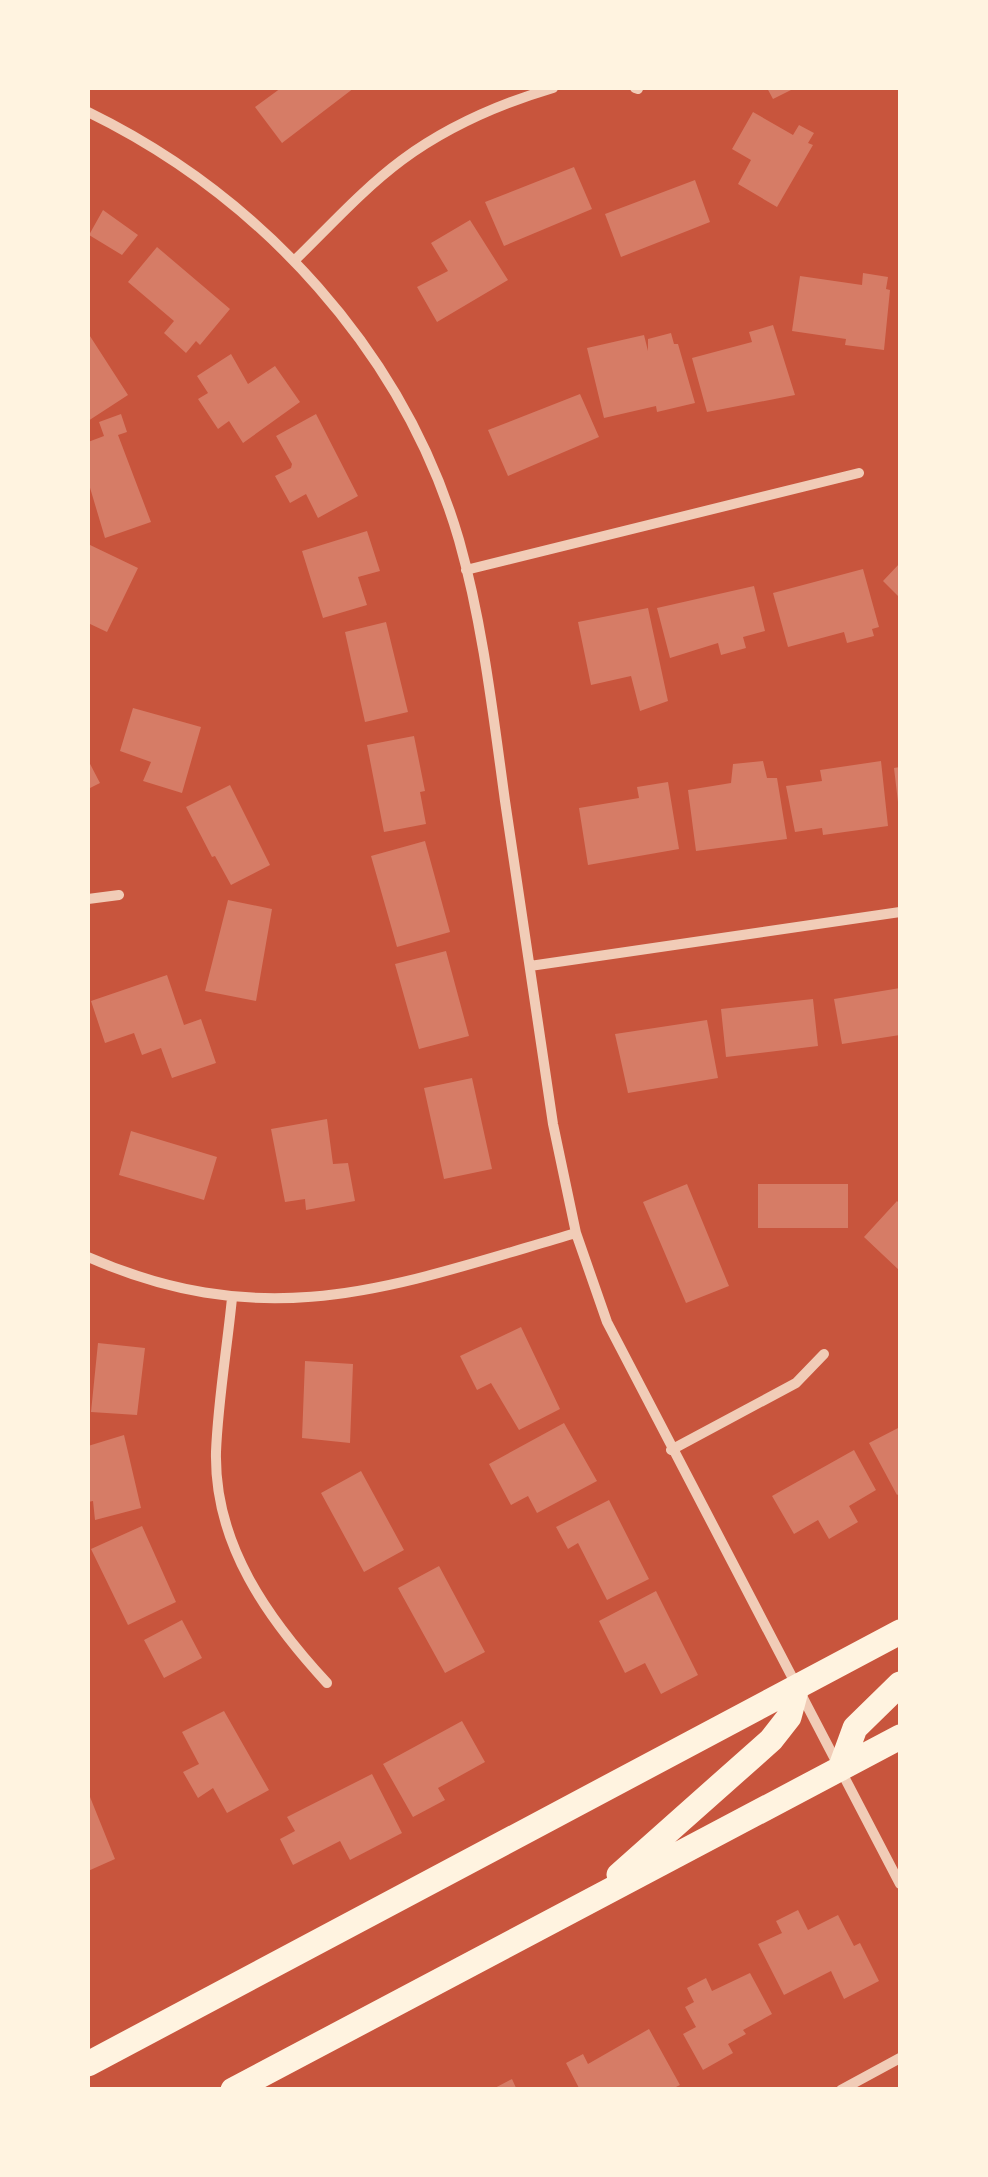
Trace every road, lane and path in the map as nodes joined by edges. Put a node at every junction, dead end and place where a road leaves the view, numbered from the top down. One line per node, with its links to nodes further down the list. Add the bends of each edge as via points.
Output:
1 (554, 88): 3 (street, via 452,127 401,161)
2 (88, 112): 3 (street, via 183,166)
3 (294, 260): 5 (street, via 384,375 440,488)
4 (859, 473): 5 (street)
5 (466, 570): 9 (street)
6 (119, 895): 7 (street)
7 (88, 900)
8 (900, 912): 9 (street)
9 (530, 966): 10 (street)
10 (576, 1232): 12 (street, via 345,1296); 14 (street, via 607,1322)
11 (88, 1257): 12 (street, via 157,1284)
12 (232, 1298): 16 (street, via 216,1454 222,1511 239,1565 289,1641)
13 (824, 1354): 14 (street, via 796,1383)
14 (671, 1450): 18 (street)
15 (900, 1632): 18 (main road)
16 (327, 1682)
17 (900, 1684): 20 (main road, via 855,1728)
18 (797, 1687): 20 (street); 22 (main road, via 789,1717 771,1740); 24 (main road)
19 (900, 1737): 20 (main road)
20 (840, 1769): 21 (street); 22 (main road)
21 (900, 1884)
22 (589, 1902): 25 (main road)
23 (900, 2058): 26 (street)
24 (88, 2064)
25 (233, 2090)
26 (841, 2090)

